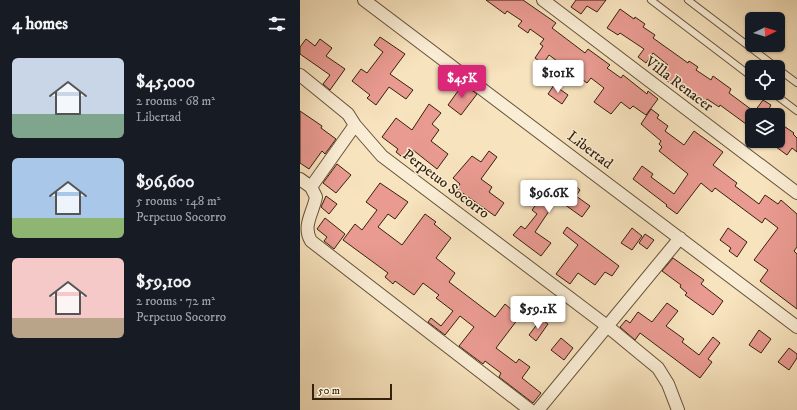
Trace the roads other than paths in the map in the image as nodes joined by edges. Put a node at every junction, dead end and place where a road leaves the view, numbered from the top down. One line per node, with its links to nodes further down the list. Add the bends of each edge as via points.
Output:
1 (364, 0): 16 (street, Libertad)
2 (542, 0): 15 (street, Villa Renacer)
3 (651, 0): 6 (lane)
4 (688, 0): 5 (lane)
5 (767, 60)
6 (745, 72)
7 (785, 74): 9 (lane)
8 (300, 75): 12 (street, Perpetuo Socorro, via 348,114)
9 (797, 83)
10 (782, 100): 11 (lane)
11 (797, 111)
12 (355, 126): 14 (street); 17 (street, Perpetuo Socorro, via 382,156)
13 (300, 179): 14 (street)
14 (311, 187): 19 (street, via 316,197 307,228 312,241)
15 (797, 193)
16 (680, 238): 17 (street); 18 (street, Libertad)
17 (607, 326): 20 (street); 21 (street, Perpetuo Socorro, via 658,368 668,384)
18 (797, 327)
19 (530, 410)
20 (538, 410)
21 (678, 410)

